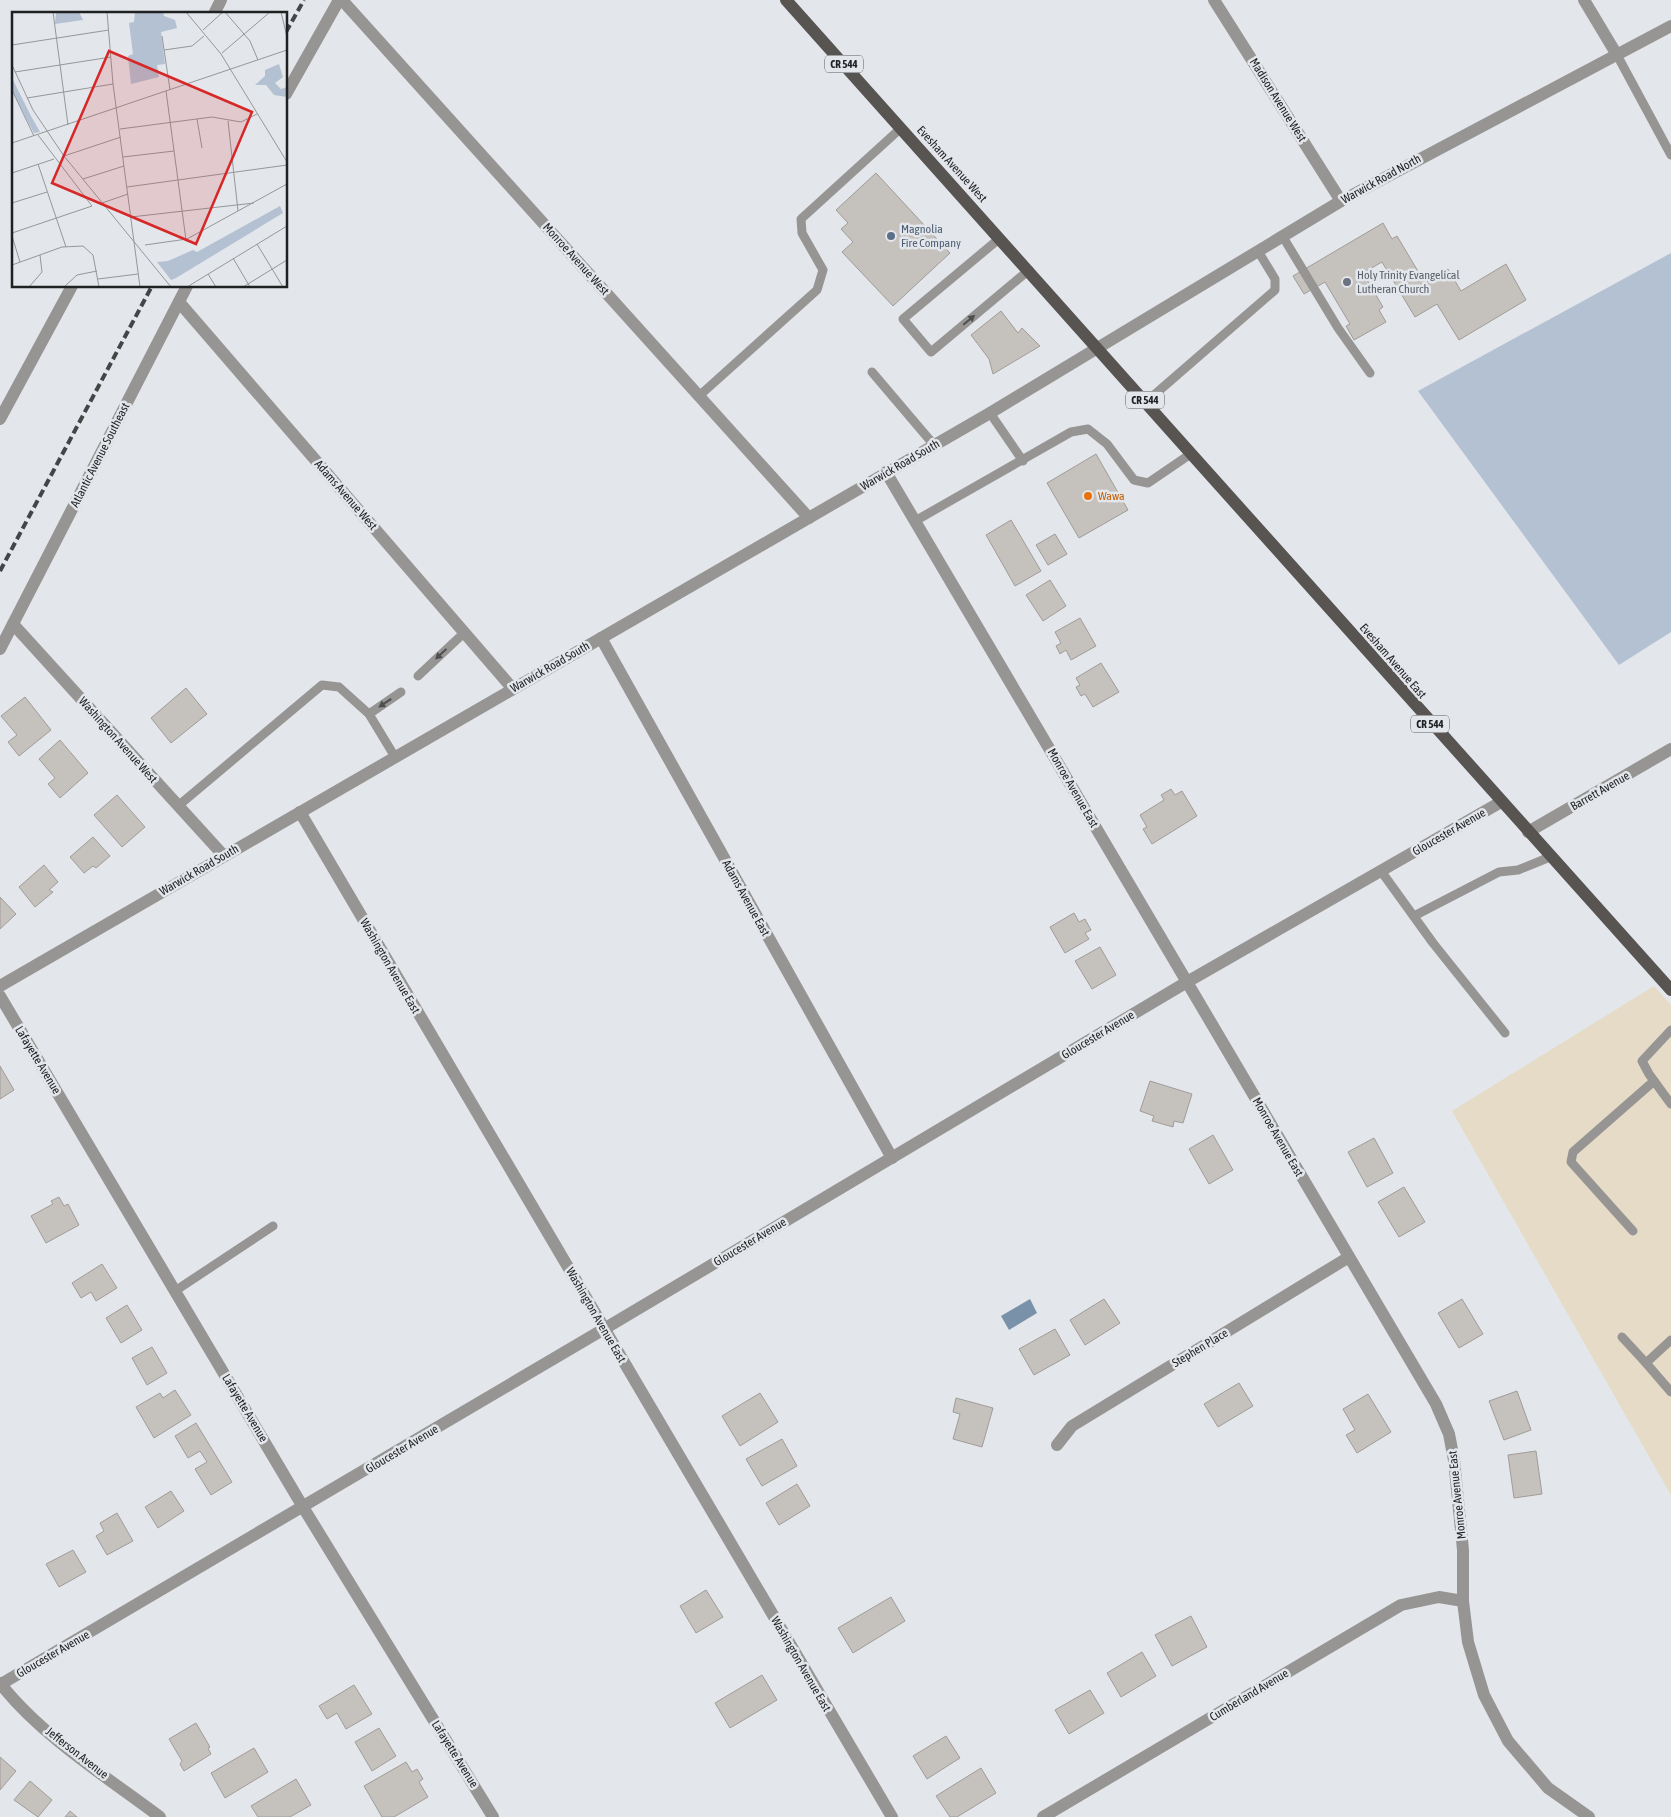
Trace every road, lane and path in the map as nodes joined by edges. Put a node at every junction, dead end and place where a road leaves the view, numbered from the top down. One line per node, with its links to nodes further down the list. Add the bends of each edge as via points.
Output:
1 (221, 0): 6 (street)
2 (341, 0): 9 (street); 23 (street, Monroe Avenue West)
3 (786, 0): 10 (main road, Evesham Avenue West / CR 544)
4 (1214, 0): 12 (street, Madison Avenue West)
5 (1584, 0): 8 (street)
6 (215, 12)
7 (1671, 26): 8 (street, Warwick Road North)
8 (1616, 54): 11 (lane); 12 (street, Warwick Road North)
9 (288, 91)
10 (901, 128): 14 (main road, Evesham Avenue West / CR 544); 23 (lane, via 801,219 802,233 823,270 817,290)
11 (1671, 156)
12 (1341, 201): 13 (street, Warwick Road North)
13 (1283, 237): 15 (street, Warwick Road North); 22 (lane)
14 (1000, 238): 16 (main road, Evesham Avenue West / CR 544); 16 (lane, one-way to 16, via 903,319 932,352)
15 (1258, 251): 20 (street, Warwick Road North); 24 (lane, via 1275,279 1275,290)
16 (1029, 270): 20 (main road, Evesham Avenue West / CR 544)
17 (71, 288): 26 (street)
18 (186, 288): 19 (street, Atlantic Avenue Southeast)
19 (179, 302): 33 (street, Atlantic Avenue Southeast); 34 (street, Adams Avenue West)
20 (1098, 347): 24 (main road, Evesham Avenue East / CR 544); 25 (street, Warwick Road South)
21 (872, 372): 27 (lane)
22 (1370, 374)
23 (699, 396): 31 (street, Monroe Avenue West)
24 (1146, 402): 28 (main road, Evesham Avenue East / CR 544)
25 (990, 412): 27 (street, Warwick Road South); 29 (lane)
26 (0, 419)
27 (934, 445): 30 (street, Warwick Road South)
28 (1192, 454): 29 (lane, via 1148,483 1134,480 1106,444 1088,429 1071,432); 43 (main road, Evesham Avenue East / CR 544)
29 (1023, 460): 32 (lane)
30 (886, 472): 31 (street, Warwick Road South); 32 (street, Monroe Avenue East)
31 (809, 518): 35 (street, Warwick Road South)
32 (915, 522): 51 (street, Monroe Avenue East)
33 (13, 624): 36 (street, Atlantic Avenue Southeast); 44 (street, Washington Avenue West)
34 (465, 632): 37 (lane, one-way to 37); 38 (street, Adams Avenue West)
35 (601, 638): 38 (street, Warwick Road South); 59 (street, Adams Avenue East)
36 (0, 649)
37 (418, 676)
38 (513, 689): 42 (street, Warwick Road South)
39 (401, 692): 40 (lane, one-way to 40)
40 (369, 714): 42 (lane); 44 (lane, via 339,687 322,685)
41 (1671, 749): 46 (street, Barrett Avenue)
42 (395, 757): 45 (street, Warwick Road South)
43 (1501, 802): 46 (main road, Evesham Avenue East / CR 544); 49 (street, Gloucester Avenue)
44 (178, 806): 47 (street, Washington Avenue West)
45 (300, 812): 47 (street, Warwick Road South); 64 (street, Washington Avenue East)
46 (1528, 832): 48 (main road, Evesham Avenue East / CR 544)
47 (224, 856): 52 (street, Warwick Road South)
48 (1550, 857): 50 (lane, via 1518,870 1499,872); 53 (main road, Evesham Avenue East / CR 544)
49 (1381, 871): 50 (lane); 51 (street, Gloucester Avenue)
50 (1414, 916): 56 (lane)
51 (1186, 982): 59 (street, Gloucester Avenue); 62 (street, Monroe Avenue East)
52 (0, 986)
53 (1671, 990)
54 (0, 996): 63 (street, Lafayette Avenue)
55 (1671, 1030): 57 (lane, via 1642,1061)
56 (1506, 1033)
57 (1654, 1082): 58 (lane); 61 (lane, via 1573,1152 1571,1162)
58 (1671, 1104)
59 (892, 1158): 64 (street, Gloucester Avenue)
60 (273, 1226): 63 (lane)
61 (1633, 1231)
62 (1349, 1257): 69 (street, Stephen Place, via 1072,1426); 71 (street, Monroe Avenue East, via 1436,1404 1450,1434 1463,1550)
63 (175, 1290): 70 (street, Lafayette Avenue)
64 (604, 1329): 70 (street, Gloucester Avenue); 75 (street, Washington Avenue East)
65 (1622, 1337): 67 (lane)
66 (1671, 1340): 67 (lane)
67 (1646, 1363): 68 (lane)
68 (1671, 1392)
69 (1057, 1445)
70 (304, 1507): 72 (street, Gloucester Avenue); 74 (street, Lafayette Avenue)
71 (1463, 1600): 76 (street, Cumberland Avenue, via 1439,1597 1401,1605); 77 (street, Monroe Avenue East, via 1468,1642 1484,1695 1508,1741 1548,1788)
72 (0, 1683): 73 (street, Jefferson Avenue, via 52,1735)
73 (160, 1817)
74 (493, 1817)
75 (892, 1817)
76 (1043, 1817)
77 (1589, 1817)

